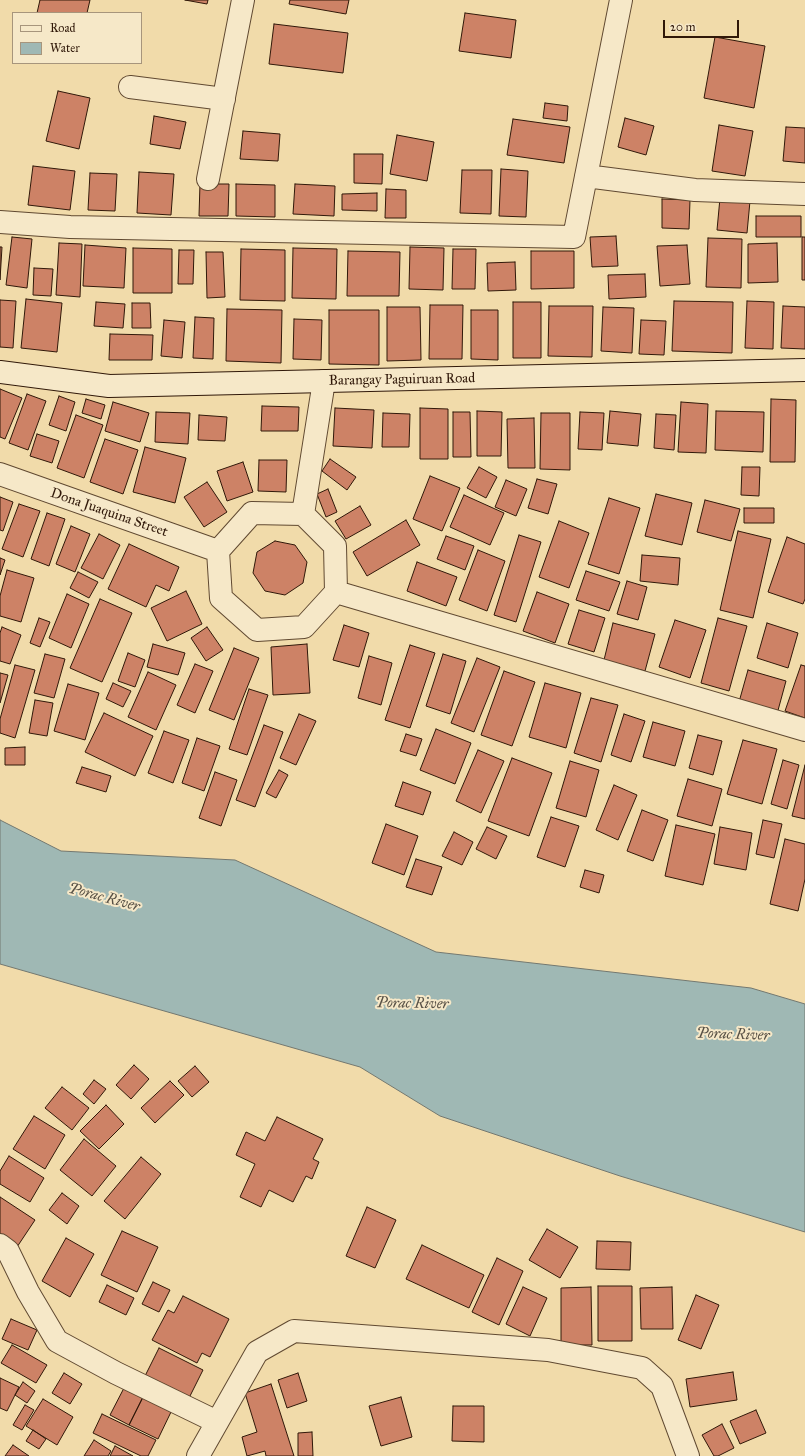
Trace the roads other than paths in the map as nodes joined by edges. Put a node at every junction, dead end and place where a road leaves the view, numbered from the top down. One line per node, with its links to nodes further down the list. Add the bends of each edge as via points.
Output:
1 (243, 0): 4 (street)
2 (621, 0): 5 (street)
3 (130, 87): 4 (street)
4 (224, 99): 6 (street)
5 (586, 176): 7 (street, via 695,190); 8 (street, via 574,237 70,227)
6 (208, 179)
7 (805, 194)
8 (0, 222)
9 (805, 370): 11 (street, Barangay Paguiruan Road)
10 (0, 372): 11 (street, Barangay Paguiruan Road, via 109,386)
11 (324, 381): 13 (street)
12 (0, 474): 14 (street, Dona Juaquina Street)
13 (303, 514): 14 (street, via 252,513); 15 (street, via 335,546)
14 (218, 551): 15 (street, via 221,598 257,630 304,627)
15 (336, 592): 16 (street)
16 (805, 730)
17 (0, 1245): 18 (street, via 8,1251 28,1292 57,1340 116,1373)
18 (217, 1422): 19 (street); 20 (street, via 257,1352 294,1331 540,1349 642,1368 662,1386)
19 (198, 1456)
20 (688, 1456)

